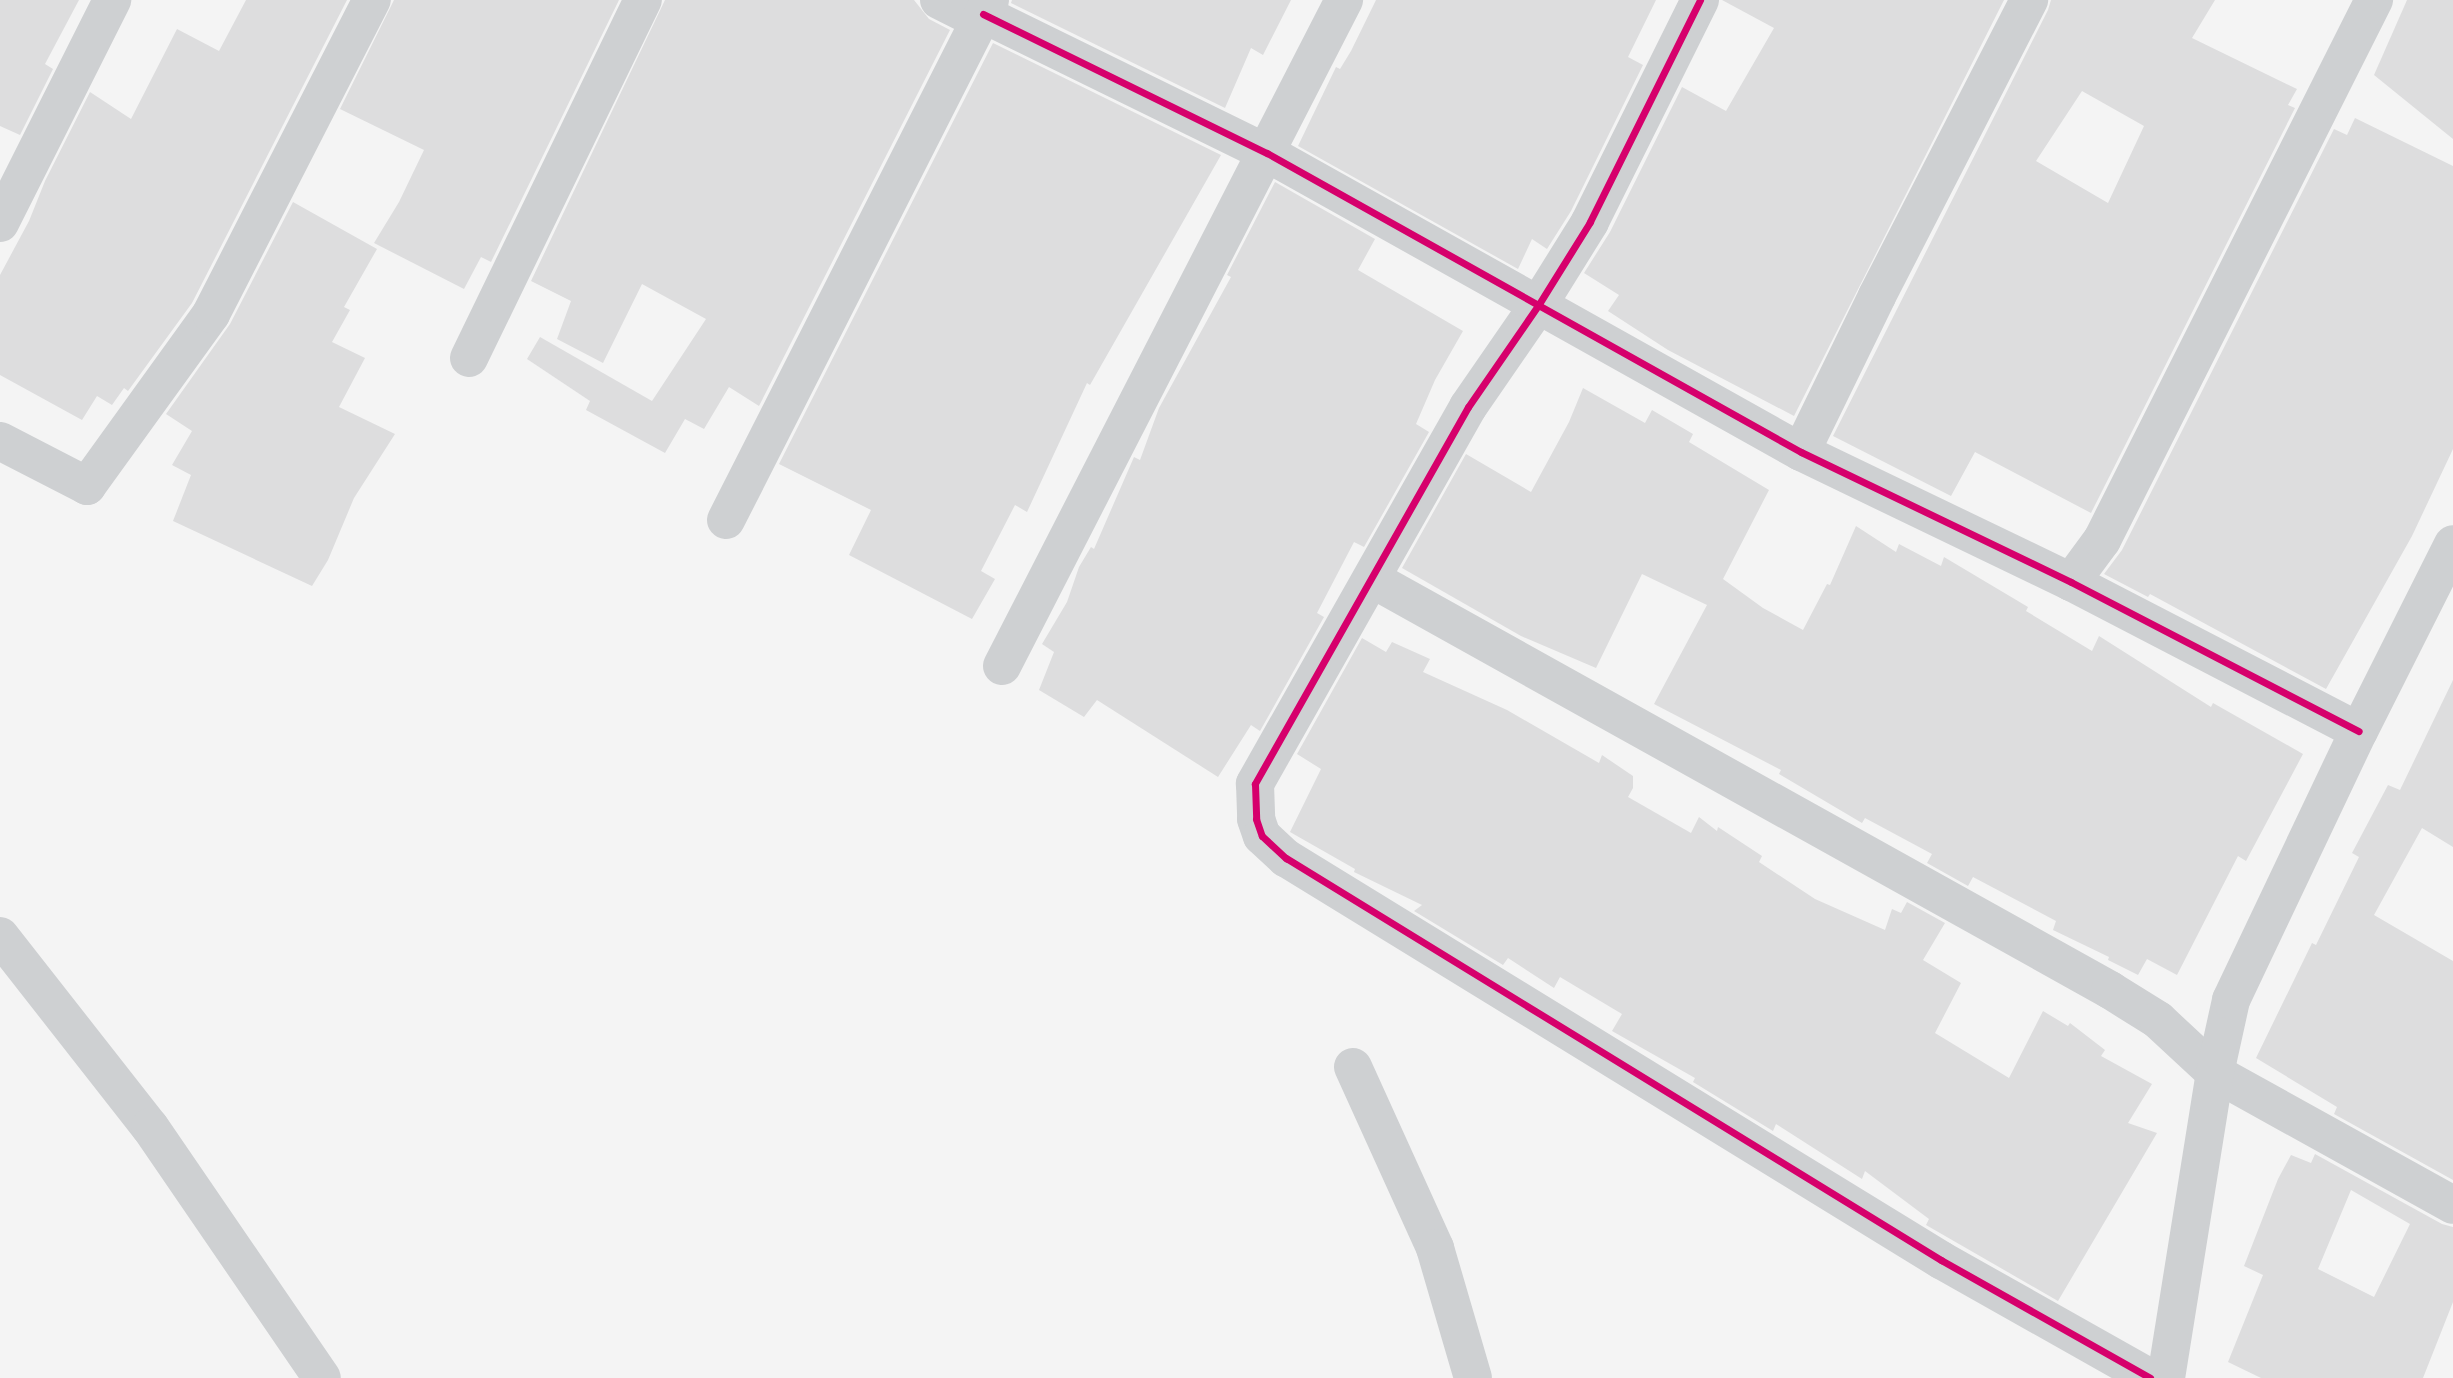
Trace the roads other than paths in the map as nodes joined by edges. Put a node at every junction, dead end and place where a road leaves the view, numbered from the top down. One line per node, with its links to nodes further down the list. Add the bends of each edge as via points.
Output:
1 (113, 0): 11 (street)
2 (372, 0): 14 (street, via 211,314 87,486)
3 (643, 0): 13 (street)
4 (939, 0): 9 (street)
5 (1344, 0): 10 (street)
6 (1700, 0): 12 (street, via 1590,222)
7 (2029, 0): 15 (street)
8 (2374, 0): 19 (street, via 2102,540)
9 (984, 11): 10 (street); 16 (street)
10 (1267, 153): 12 (street); 20 (street)
11 (0, 223)
12 (1539, 304): 15 (street); 18 (street, via 1468,407)
13 (469, 358)
14 (0, 441)
15 (1801, 452): 19 (street)
16 (726, 520)
17 (2453, 544): 21 (street)
18 (1372, 579): 24 (street, via 2110,990 2158,1020); 28 (street, via 1255,784 1256,820 1262,836 1286,858 1941,1260)
19 (2071, 582): 21 (street)
20 (1002, 666)
21 (2359, 730): 24 (street, via 2231,1000)
22 (0, 936): 26 (street, via 150,1127)
23 (1353, 1067): 27 (street, via 1435,1248)
24 (2215, 1073): 25 (street); 29 (street)
25 (2453, 1205)
26 (322, 1378)
27 (1473, 1378)
28 (2150, 1378)
29 (2166, 1378)

